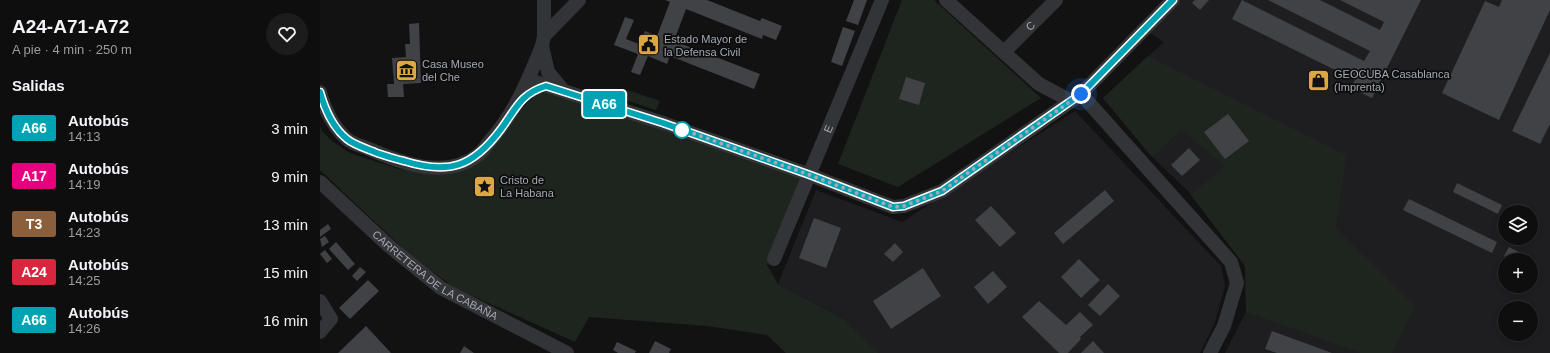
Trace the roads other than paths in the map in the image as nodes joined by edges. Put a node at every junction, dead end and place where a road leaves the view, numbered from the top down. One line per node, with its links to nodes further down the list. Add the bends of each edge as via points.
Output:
1 (544, 0): 7 (street)
2 (579, 0): 7 (street)
3 (882, 0): 15 (street, E)
4 (946, 0): 8 (street)
5 (1056, 0): 8 (street, C)
6 (1173, 0): 13 (street)
7 (543, 41): 9 (street); 11 (street, via 548,72)
8 (1004, 52): 13 (street, via 1039,84)
9 (528, 80): 10 (street); 14 (street)
10 (546, 86): 11 (street); 14 (street, via 534,90)
11 (563, 90): 15 (street)
12 (320, 92): 14 (street, via 329,119 347,140 381,154 433,168 457,166 479,154)
13 (1076, 97): 15 (street, via 942,191 904,206 893,207); 21 (street, via 1231,262 1237,283 1224,326)
14 (517, 104)
15 (810, 175): 17 (street, E)
16 (320, 182): 20 (street, CARRETERA DE LA CABAÑA, via 389,246 441,288)
17 (774, 259)
18 (320, 301): 19 (street, via 331,318)
19 (320, 332)
20 (565, 352)
21 (1210, 353)

